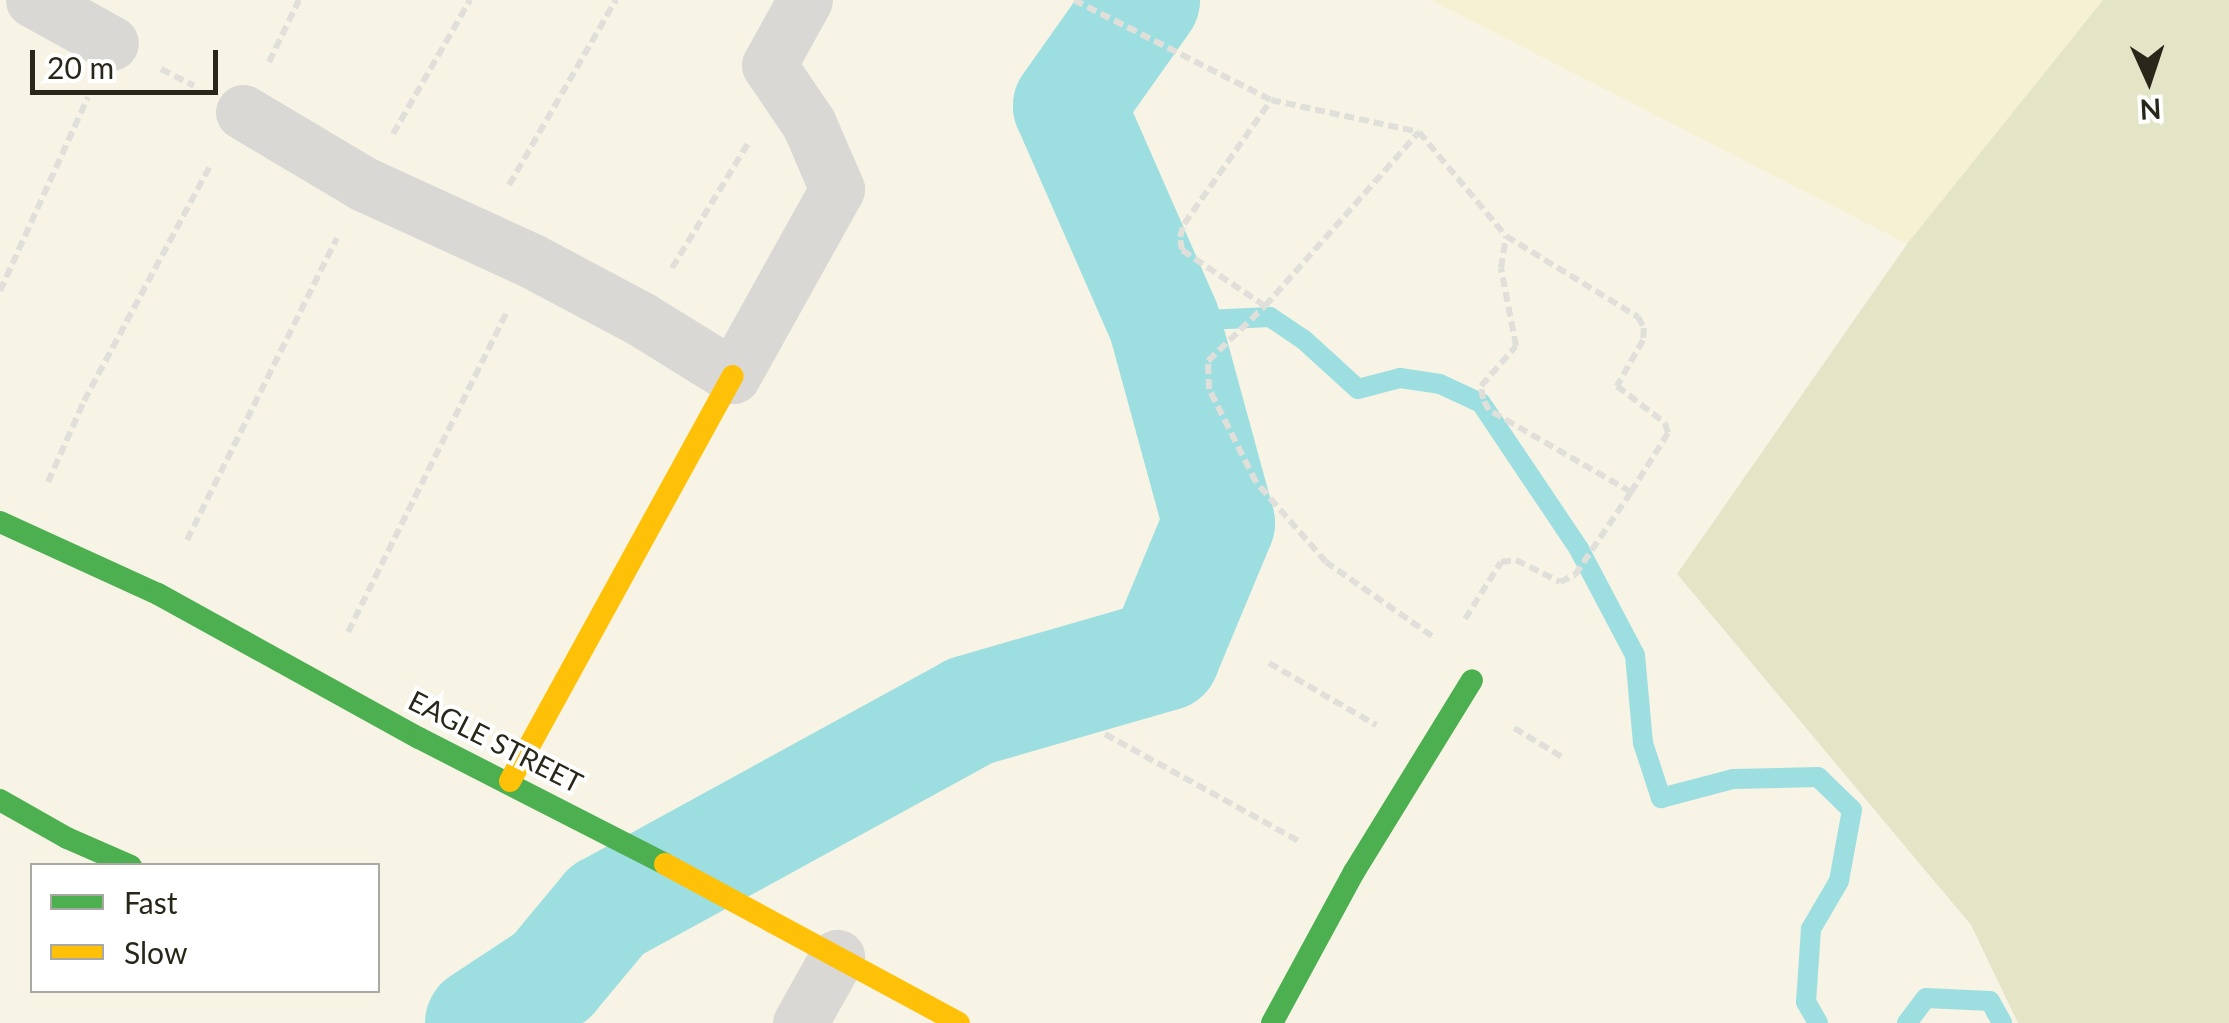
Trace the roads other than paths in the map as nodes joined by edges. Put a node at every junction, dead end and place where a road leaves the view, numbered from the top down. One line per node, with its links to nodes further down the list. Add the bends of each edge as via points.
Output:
1 (32, 0): 3 (street)
2 (805, 0): 5 (street, via 768,65 809,124 837,188)
3 (111, 43)
4 (244, 112): 5 (street, via 364,184 532,261)
5 (733, 376): 8 (street)
6 (0, 522): 8 (street, EAGLE STREET, via 158,594 418,738)
7 (1472, 680): 14 (street, via 1354,872)
8 (510, 781): 11 (street, EAGLE STREET)
9 (0, 800): 10 (street)
10 (124, 863)
11 (837, 957): 12 (street); 13 (street, EAGLE STREET)
12 (800, 1023)
13 (959, 1023)
14 (1272, 1023)

